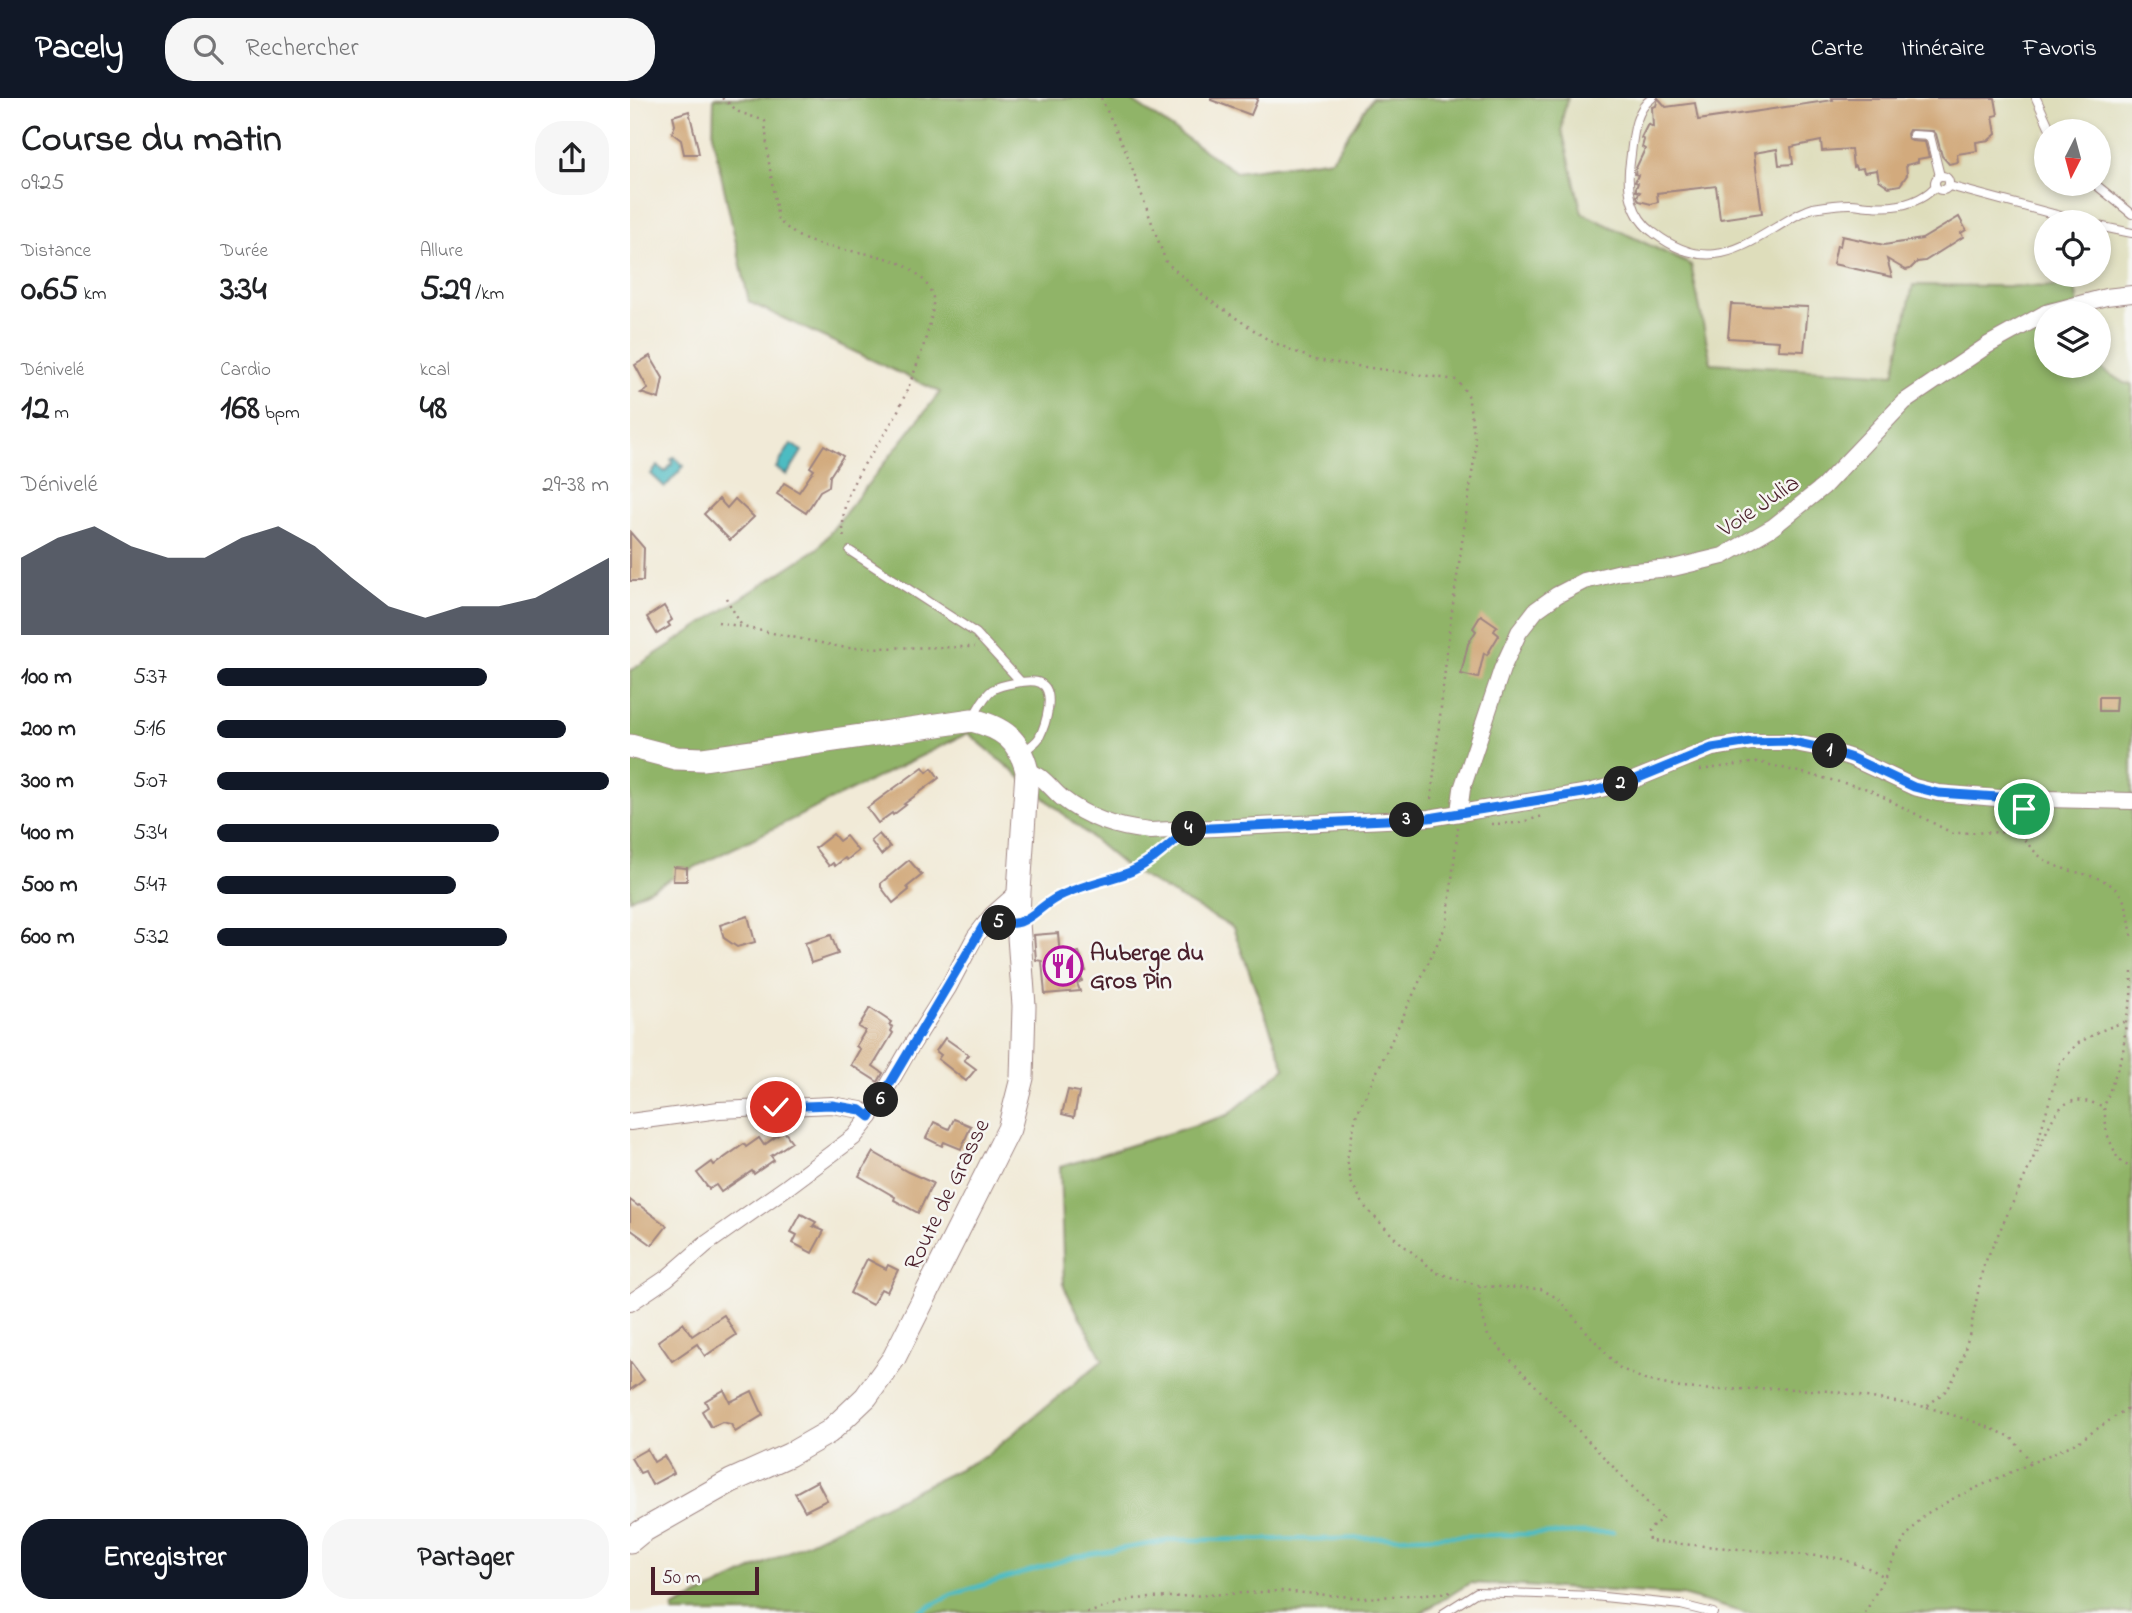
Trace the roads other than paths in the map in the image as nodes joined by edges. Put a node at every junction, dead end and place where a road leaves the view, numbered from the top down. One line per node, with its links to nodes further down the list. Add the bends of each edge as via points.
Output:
1 (1652, 98): 7 (lane, via 1641,110 1634,132 1628,173 1632,208 1647,229 1693,253 1730,252 1814,208 1891,206 1916,201)
2 (2036, 98): 3 (lane)
3 (2046, 119)
4 (1913, 135): 5 (lane, via 1930,136)
5 (1940, 176): 6 (lane, via 1947,178); 7 (lane)
6 (1949, 186): 7 (lane, via 1942,191); 9 (lane)
7 (1936, 187)
8 (2110, 196): 10 (lane)
9 (2038, 210)
10 (2132, 214)
11 (2111, 229): 12 (lane)
12 (2132, 233)
13 (2132, 294): 14 (street, Voie Julia)
14 (2091, 301)
15 (2034, 320): 22 (street, Voie Julia, via 1904,402 1824,487 1733,551 1673,568 1621,572 1584,582 1536,610 1519,632 1502,669 1462,789)
16 (850, 551): 17 (lane, via 976,633)
17 (1021, 682): 18 (lane, via 994,689); 20 (lane, via 1039,682 1050,700)
18 (972, 720): 19 (main road, via 703,760); 20 (main road, via 999,730 1014,742)
19 (630, 746)
20 (1025, 762): 22 (street, via 1082,813 1150,831 1429,818); 23 (main road, Route de Grasse)
21 (2132, 801): 22 (street, via 1938,793 1852,758 1788,741 1712,748 1621,784)
22 (1459, 812)
23 (1018, 891): 24 (main road, Route de Grasse); 25 (street)
24 (1018, 923): 25 (street); 29 (main road, Route de Grasse, via 1024,1006 1022,1078 1009,1129 894,1358 866,1396 829,1432 731,1481)
25 (983, 926): 26 (street)
26 (870, 1117): 27 (street, via 861,1110 832,1105 719,1110); 28 (street, via 839,1149)
27 (630, 1122)
28 (630, 1303)
29 (630, 1541)
30 (1444, 1613): 31 (lane, via 1477,1592 1594,1596)
31 (1713, 1613)

